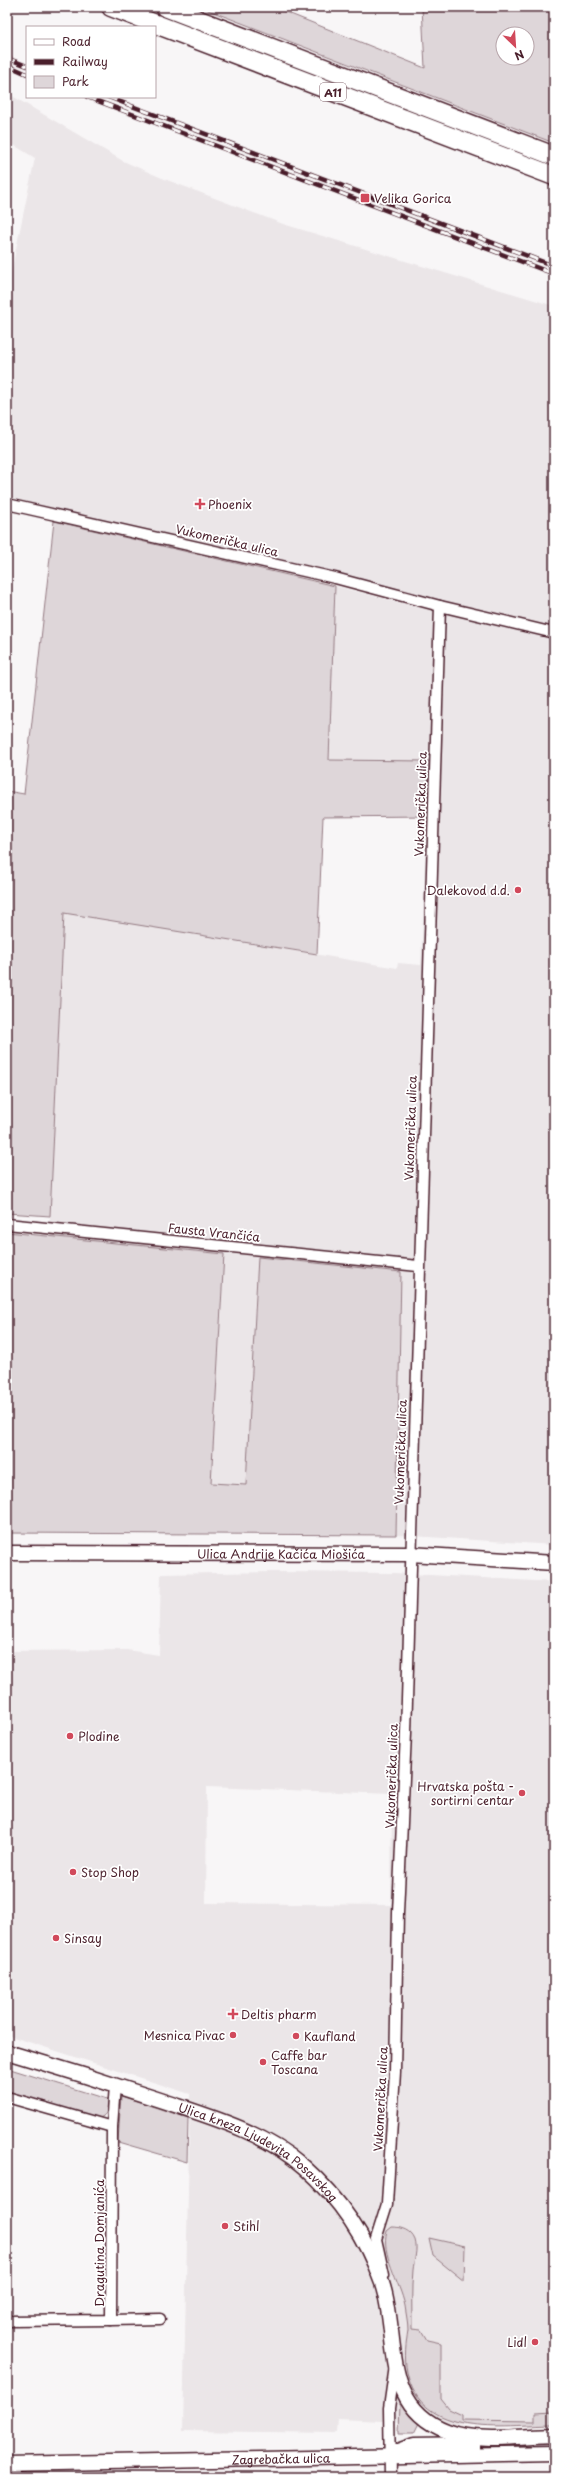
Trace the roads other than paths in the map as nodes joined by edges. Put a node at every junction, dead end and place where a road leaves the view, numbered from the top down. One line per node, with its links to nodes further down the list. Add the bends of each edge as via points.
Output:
1 (111, 7): 4 (highway, A11)
2 (165, 7): 3 (highway, A11)
3 (554, 156)
4 (554, 176)
5 (7, 504): 6 (street, Vukomerička ulica, via 335,578)
6 (440, 606): 7 (street, Vukomerička ulica); 9 (street, Vukomerička ulica)
7 (554, 633)
8 (7, 1224): 9 (street, Fausta Vrančića)
9 (418, 1266): 11 (street, Vukomerička ulica)
10 (7, 1553): 11 (main road, Ulica Andrije Kačića Miošića)
11 (410, 1554): 12 (main road, Ulica Andrije Kačića Miošića); 17 (street, Vukomerička ulica, via 396,2064 388,2194 385,2216 376,2239 384,2276)
12 (554, 1563)
13 (7, 2052): 14 (main road, Ulica kneza Ljudevita Posavskog)
14 (114, 2085): 16 (street, Dragutina Domjanića); 17 (main road, Ulica kneza Ljudevita Posavskog, via 246,2130 302,2165 336,2200 360,2233 378,2272)
15 (7, 2097): 16 (street)
16 (112, 2127): 19 (street, Dragutina Domjanića)
17 (385, 2296): 21 (main road, Ulica kneza Ljudevita Posavskog)
18 (160, 2319): 19 (street)
19 (111, 2320): 20 (street, Dragutina Domjanića)
20 (7, 2321)
21 (395, 2366): 23 (main road, via 407,2399 421,2415 436,2426 463,2435); 25 (street, via 389,2408)
22 (554, 2435): 23 (main road)
23 (530, 2436): 25 (main road, via 482,2443 414,2445)
24 (554, 2453): 25 (main road, Zagrebačka ulica)
25 (390, 2456): 26 (main road, Zagrebačka ulica); 27 (street)
26 (7, 2464)
27 (390, 2477)

